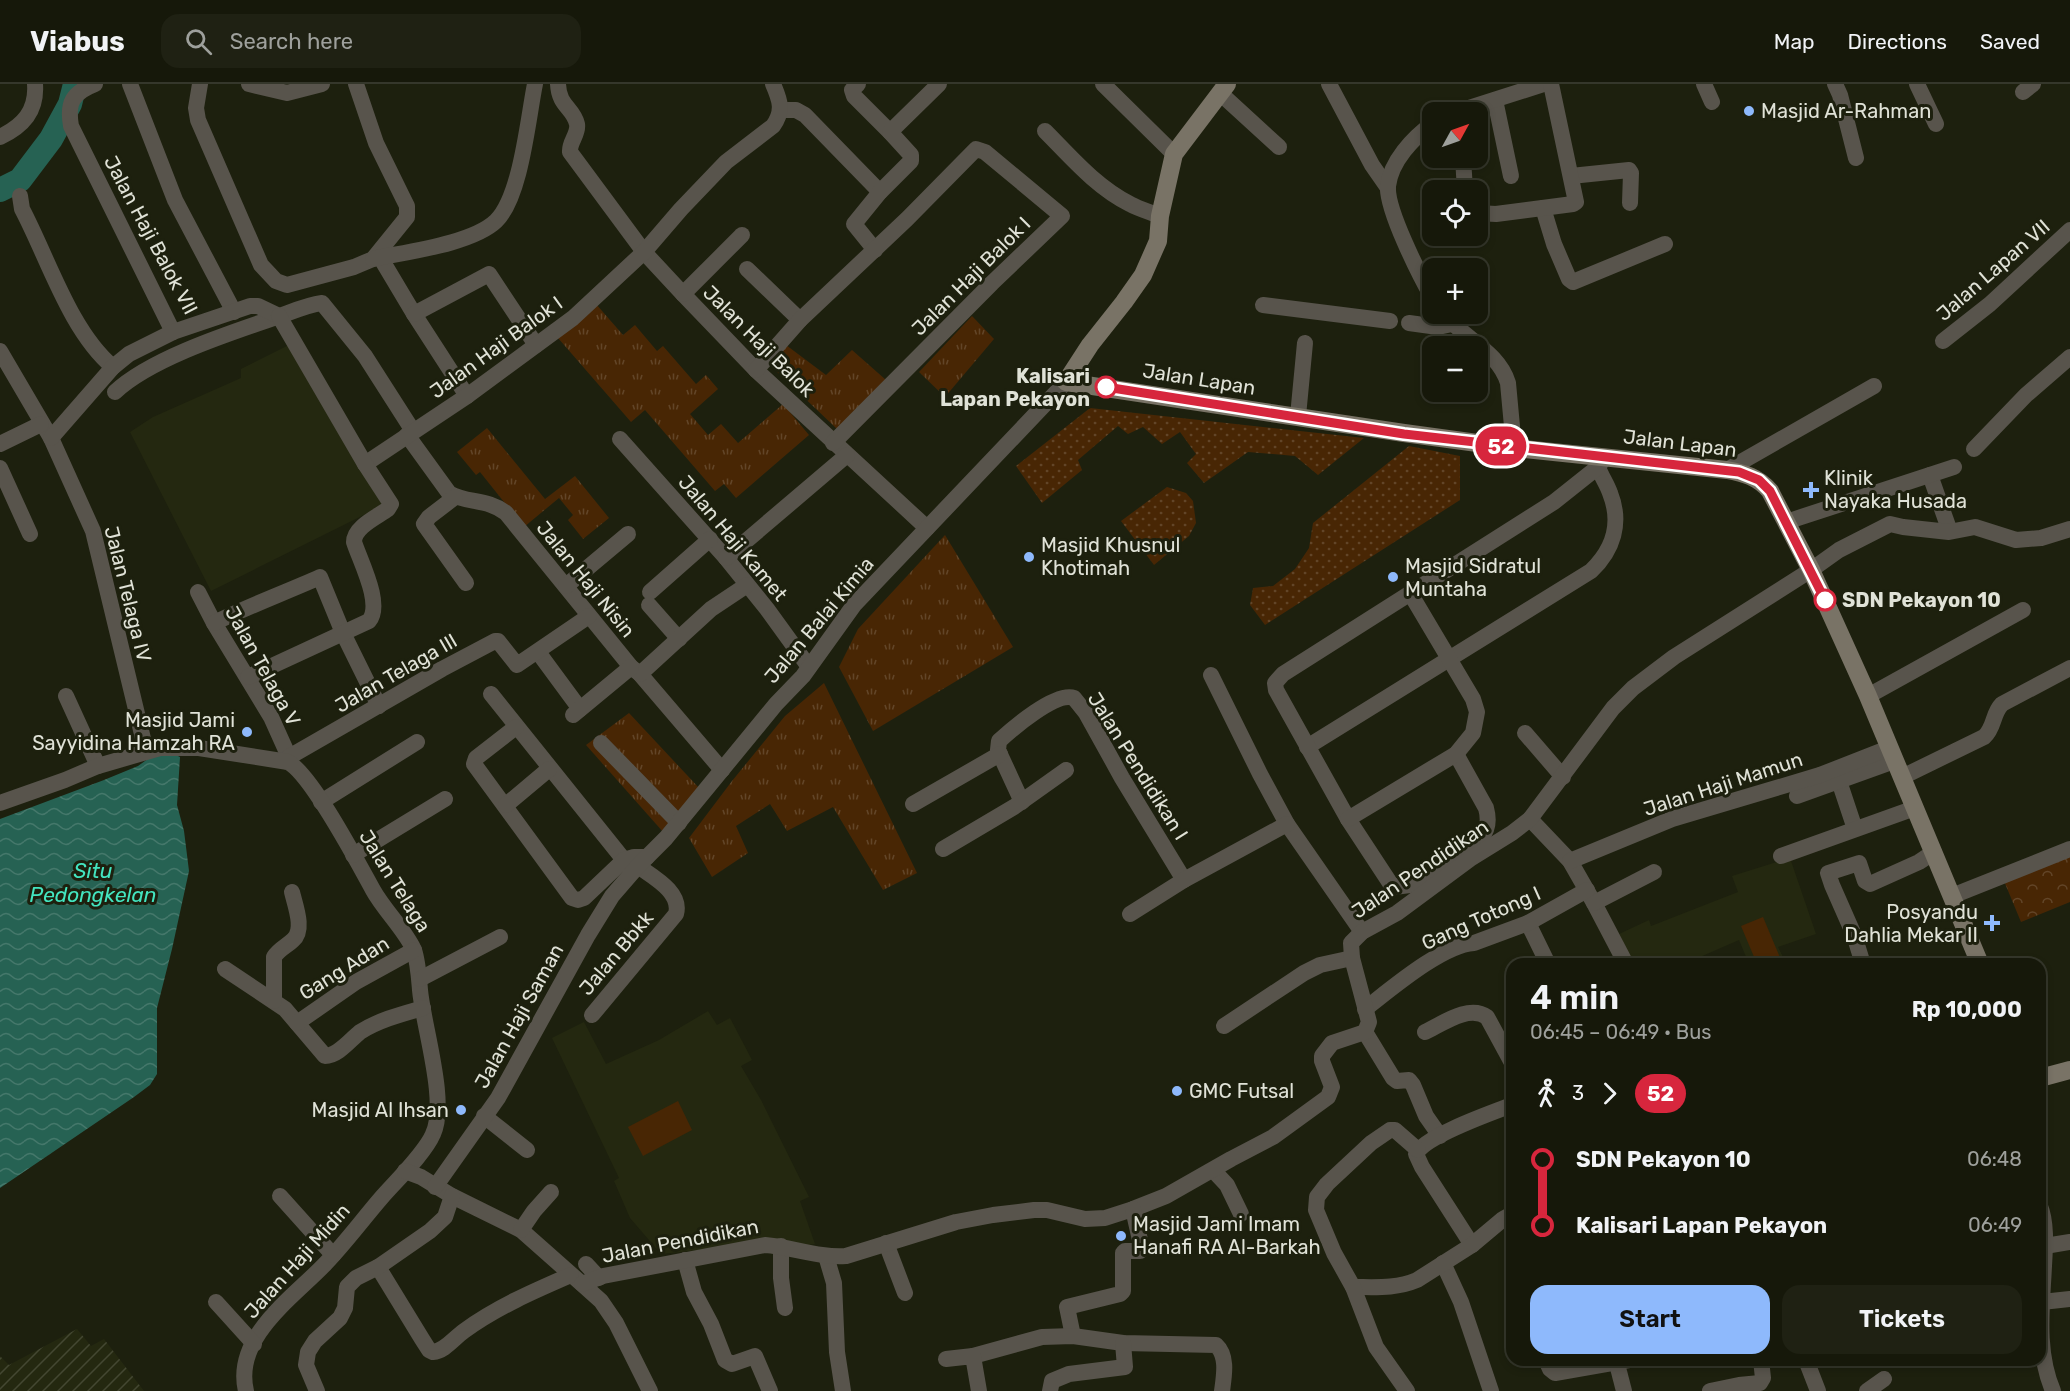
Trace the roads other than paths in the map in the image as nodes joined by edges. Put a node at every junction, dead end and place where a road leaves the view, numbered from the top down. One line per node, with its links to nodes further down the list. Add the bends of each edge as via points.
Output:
1 (35, 84): 28 (street, via 34,105 29,115 21,125)
2 (95, 84): 59 (street, Jalan Haji Balok VII, via 74,97 68,109 71,126)
3 (130, 84): 51 (street, via 175,200)
4 (200, 84): 46 (street, via 198,120 268,274 286,285)
5 (249, 84): 6 (street, via 287,93)
6 (322, 84)
7 (356, 84): 46 (street, via 376,143 408,214)
8 (535, 84): 46 (street, via 518,171 508,204 494,223 454,241)
9 (558, 84): 45 (street, Jalan Haji Balok, via 558,95 577,123 570,152)
10 (773, 84): 23 (street)
11 (858, 84): 26 (street, via 852,90 854,96)
12 (1103, 84): 30 (street)
13 (1329, 84): 34 (street)
14 (1543, 84): 20 (street); 33 (street)
15 (1704, 84): 22 (street)
16 (1835, 84): 31 (street)
17 (1917, 84): 24 (street)
18 (1223, 88): 29 (street); 30 (street)
19 (935, 89): 26 (street)
20 (1495, 100): 21 (street); 32 (street)
21 (1488, 102)
22 (1712, 102)
23 (781, 110): 35 (street, via 796,110 805,115); 45 (street, Jalan Haji Balok I, via 773,126 726,162)
24 (1936, 124)
25 (1045, 131): 40 (street, via 1109,191)
26 (890, 132): 35 (street, via 911,158)
27 (1422, 133): 34 (street, via 1407,147 1393,170)
28 (0, 137)
29 (1279, 147)
30 (1174, 154): 40 (street)
31 (1856, 158)
32 (1511, 176)
33 (1571, 176): 37 (street, via 1629,170); 38 (street, via 1576,199 1573,204)
34 (1388, 188): 48 (street, via 1404,240)
35 (880, 192): 44 (street, via 854,224)
36 (20, 196): 65 (street, via 22,209 76,319 93,348)
37 (1630, 203)
38 (1543, 208): 39 (street); 43 (street, via 1554,244 1573,282)
39 (1488, 214)
40 (1160, 216): 67 (street, via 1158,241 1143,275)
41 (2070, 230): 60 (street, Jalan Lapan VII, via 1990,304)
42 (742, 235): 49 (street)
43 (1665, 244)
44 (875, 250): 54 (street); 76 (street, Jalan Haji Balok I, via 976,149 986,152 1062,216)
45 (644, 252): 49 (street, Jalan Haji Balok); 62 (street, Jalan Haji Balok I, via 573,318)
46 (376, 258): 53 (street)
47 (747, 269): 54 (street)
48 (1422, 277)
49 (683, 294): 66 (street, Jalan Haji Balok)
50 (1263, 305): 55 (street)
51 (234, 312): 52 (street, Jalan Haji Balok VII, via 250,306); 59 (street, Jalan Haji Balok VII)
52 (269, 312): 69 (street, via 145,370); 73 (street, via 318,303 326,306 365,356); 82 (street)
53 (414, 314): 62 (street, via 489,274); 70 (street)
54 (800, 320): 66 (street)
55 (1390, 321)
56 (1409, 323): 57 (street, via 1438,327)
57 (1442, 324)
58 (1454, 324): 78 (street, via 1495,359 1506,374)
59 (173, 332): 65 (street, via 129,354)
60 (1943, 341)
61 (1305, 343): 71 (street)
62 (537, 345): 70 (street, Jalan Haji Balok I)
63 (0, 351): 72 (street, Jalan Telaga IV)
64 (2070, 357): 79 (street)
65 (113, 367): 74 (street)
66 (756, 370): 76 (street, Jalan Haji Balok)
67 (1066, 382): 71 (street, Jalan Lapan); 90 (street, Jalan Balai Kimia)
68 (1874, 386): 85 (street)
69 (115, 392)
70 (467, 396): 73 (street, Jalan Haji Balok I)
71 (1298, 416): 78 (street, Jalan Lapan)
72 (41, 424): 74 (street, Jalan Telaga IV); 77 (street)
73 (410, 433): 82 (street, Jalan Haji Balok I); 87 (street, via 442,486)
74 (51, 438): 123 (street, Jalan Telaga IV, via 93,531)
75 (620, 439): 94 (street, Jalan Haji Kamet)
76 (833, 443): 80 (street, Jalan Haji Balok)
77 (0, 444)
78 (1514, 447): 81 (street, Jalan Lapan)
79 (1974, 449)
80 (847, 455): 90 (street, Jalan Haji Balok); 95 (street)
81 (1602, 462): 85 (street, Jalan Lapan); 101 (street, via 1554,502); 108 (street, via 1615,506 1615,527 1607,554 1591,571)
82 (365, 464): 105 (street, via 390,506 354,537 374,597 373,613 369,621)
83 (1954, 467): 86 (street)
84 (0, 468): 92 (street)
85 (1727, 470): 88 (street, Jalan Lapan, via 1749,475 1764,485)
86 (1930, 475): 88 (street); 89 (street)
87 (455, 497): 97 (street, via 424,524); 99 (street, Jalan Haji Nisin, via 499,507)
88 (1786, 522): 96 (street, Jalan Lapan)
89 (1948, 526)
90 (927, 528): 109 (street, Jalan Balai Kimia, via 854,605)
91 (2070, 529): 96 (street, Jalan Pendidikan, via 2041,538 2016,540 1975,527 1949,532 1890,524 1839,550)
92 (30, 534)
93 (628, 534): 99 (street)
94 (710, 539): 95 (street, Jalan Haji Kamet); 106 (street, via 650,598)
95 (726, 558): 98 (street, Jalan Haji Kamet)
96 (1811, 570): 116 (street, Jalan Lapan); 132 (street, Jalan Pendidikan, via 1674,657 1633,688 1613,708)
97 (466, 583)
98 (747, 585): 106 (street, via 711,609); 109 (street, Jalan Haji Kamet)
99 (566, 586): 103 (street, Jalan Haji Nisin)
100 (198, 592): 104 (street, Jalan Telaga V)
101 (1410, 593): 108 (street); 122 (street, via 1276,680 1275,690)
102 (2023, 610): 116 (street)
103 (589, 615): 107 (street); 110 (street, Jalan Haji Nisin)
104 (214, 623): 105 (street, via 320,577); 113 (street, Jalan Telaga V)
105 (343, 633): 113 (street); 117 (street)
106 (679, 639): 110 (street)
107 (538, 652): 110 (street, via 576,712); 117 (street, Jalan Telaga III, via 516,665 495,641)
108 (1451, 658): 122 (street); 125 (street, via 1467,684 1477,712 1473,734)
109 (809, 667): 130 (street, Jalan Balai Kimia)
110 (636, 670): 130 (street, Jalan Haji Nisin)
111 (2063, 672): 133 (street, via 2002,704 1984,737)
112 (1211, 675): 146 (street)
113 (248, 677): 127 (street, Jalan Telaga V, via 272,717)
114 (491, 694): 118 (street)
115 (66, 696): 128 (street)
116 (1868, 696): 126 (street, Jalan Lapan)
117 (379, 706): 127 (street, Jalan Telaga III)
118 (516, 727): 129 (street); 141 (street, via 474,762)
119 (1525, 733): 132 (street)
120 (417, 742): 137 (street)
121 (601, 743): 145 (street)
122 (1307, 747): 143 (street)
123 (146, 751): 127 (street, via 184,747); 128 (street)
124 (1000, 754): 138 (street); 140 (street); 156 (street, Jalan Pendidikan I, via 999,741 1018,723 1064,697 1074,698)
125 (1456, 754): 143 (street); 143 (street, via 1486,808 1485,833 1410,885 1390,883)
126 (1888, 756): 133 (street, Jalan Lapan); 134 (street); 154 (street, Jalan Haji Mamun, via 1672,819)
127 (289, 760): 137 (street, Jalan Telaga)
128 (98, 766): 139 (street)
129 (549, 769): 141 (street); 153 (street)
130 (722, 770): 145 (street, Jalan Balai Kimia)
131 (1066, 770): 138 (street)
132 (1563, 777): 144 (street, Jalan Pendidikan)
133 (1902, 777): 142 (street, Jalan Lapan)
134 (1839, 781): 135 (street); 147 (street)
135 (1797, 796)
136 (445, 799): 151 (street)
137 (321, 801): 151 (street, Jalan Telaga)
138 (1023, 802): 148 (street)
139 (0, 804)
140 (913, 804)
141 (506, 805): 153 (street, via 578,900)
142 (1915, 808): 147 (street); 150 (street, Jalan Lapan)
143 (1348, 819)
144 (1530, 819): 154 (street); 162 (street, Jalan Pendidikan, via 1396,913)
145 (679, 823): 153 (street, Jalan Balai Kimia)
146 (1287, 824): 156 (street); 162 (street)
147 (1855, 829): 152 (street)
148 (943, 849)
149 (2070, 849): 158 (street)
150 (1934, 852): 158 (street, Jalan Lapan); 168 (street, via 1870,884 1865,881 1859,863 1828,873)
151 (353, 855): 164 (street, Jalan Telaga)
152 (1780, 856)
153 (636, 861): 175 (street, Jalan Bbkk, via 669,890 677,902 676,914); 184 (street, Jalan Haji Saman, via 602,912 498,1098)
154 (1570, 861): 159 (street)
155 (1654, 872): 159 (street, Gang Totong I)
156 (1184, 880): 160 (street)
157 (292, 892): 172 (street, via 298,932 274,957)
158 (1952, 896): 169 (street, Jalan Lapan)
159 (1591, 897): 161 (street, Gang Totong I); 167 (street)
160 (1130, 914)
161 (1528, 923): 166 (street); 174 (street, Gang Totong I, via 1452,950 1409,975)
162 (1362, 932): 165 (street, Jalan Pendidikan, via 1352,943)
163 (500, 937): 171 (street)
164 (414, 950): 171 (street, Jalan Telaga); 176 (street, Gang Adan, via 356,982)
165 (1352, 958): 174 (street); 177 (street, via 1320,964)
166 (1545, 958)
167 (1623, 958)
168 (1861, 958)
169 (1978, 958)
170 (225, 969): 172 (street)
171 (420, 979): 173 (street, Jalan Telaga)
172 (274, 1001): 176 (street)
173 (423, 1008): 176 (street, via 368,1028 329,1057 322,1054); 189 (street, Jalan Telaga, via 432,1050 437,1114 434,1133)
174 (1365, 1009): 178 (street, via 1369,1022)
175 (592, 1015)
176 (297, 1023)
177 (1224, 1026)
178 (1365, 1032): 185 (street, via 1393,1078 1409,1080 1413,1085 1426,1116); 188 (street, Jalan Pendidikan, via 1332,1043 1322,1056 1332,1087 1328,1096 1273,1137)
179 (1425, 1032): 180 (street, via 1462,1015 1481,1013)
180 (1506, 1052)
181 (2070, 1070): 182 (street)
182 (2046, 1076)
183 (1506, 1108): 185 (street)
184 (484, 1116): 186 (street); 190 (street, Jalan Haji Saman)
185 (1440, 1136): 187 (street)
186 (527, 1150)
187 (1418, 1150): 200 (street, via 1416,1155 1422,1167); 211 (street, via 1390,1130 1341,1169 1317,1197 1316,1210)
188 (1213, 1170): 194 (street, Jalan Pendidikan); 195 (street, via 1227,1185)
189 (405, 1171): 190 (street); 203 (street, Jalan Haji Midin)
190 (435, 1187): 193 (street)
191 (551, 1192): 197 (street)
192 (280, 1196): 203 (street)
193 (452, 1196): 197 (street); 208 (street, via 445,1217)
194 (1133, 1209): 199 (street, Jalan Pendidikan, via 1105,1218 1085,1219 1047,1210 993,1215); 217 (street, via 1142,1249 1123,1253 1123,1291 1067,1306)
195 (1240, 1214)
196 (1506, 1217): 200 (street)
197 (521, 1230): 210 (street)
198 (2070, 1242): 202 (street)
199 (886, 1243): 204 (street, Jalan Pendidikan, via 846,1256); 212 (street)
200 (1472, 1245): 206 (street)
201 (781, 1246): 204 (street, Jalan Pendidikan); 205 (street, Jalan Pendidikan, via 765,1245); 216 (street)
202 (2046, 1246)
203 (333, 1255): 219 (street, Jalan Haji Midin, via 269,1318)
204 (826, 1256): 234 (street, via 834,1284)
205 (685, 1260): 209 (street, Jalan Pendidikan); 233 (street, via 694,1293 725,1360 730,1364 752,1356 757,1359)
206 (1443, 1263): 211 (street, via 1408,1284); 238 (street, via 1461,1302)
207 (586, 1264): 209 (street)
208 (378, 1267): 210 (street, Jalan Pendidikan, via 429,1350 437,1352 509,1302); 231 (street, via 347,1287 340,1318 308,1352 306,1365)
209 (599, 1278): 210 (street, Jalan Pendidikan)
210 (577, 1279): 232 (street, via 601,1301 616,1323)
211 (1353, 1287): 237 (street, via 1376,1347)
212 (905, 1293)
213 (2070, 1299): 215 (street)
214 (216, 1302): 219 (street)
215 (2046, 1302)
216 (785, 1308)
217 (1073, 1336): 218 (street); 220 (street, via 1042,1337)
218 (1124, 1343): 229 (street, via 1125,1367 1070,1374); 236 (street, via 1217,1345 1223,1357)
219 (254, 1344): 230 (street, Jalan Haji Midin, via 245,1367)
220 (973, 1356): 221 (street); 235 (street)
221 (946, 1359)
222 (1549, 1366): 223 (street, via 1555,1372)
223 (1590, 1366)
224 (1621, 1366): 239 (street)
225 (1761, 1366): 240 (street, via 1760,1383)
226 (1808, 1366): 241 (street)
227 (2045, 1366): 243 (street)
228 (1884, 1379): 242 (street)
229 (1052, 1386)
230 (246, 1391)
231 (317, 1391)
232 (650, 1391)
233 (770, 1391)
234 (843, 1391)
235 (980, 1391)
236 (1222, 1391)
237 (1407, 1391)
238 (1491, 1391)
239 (1624, 1391)
240 (1710, 1391)
241 (1818, 1391)
242 (1867, 1391)
243 (2053, 1391)

